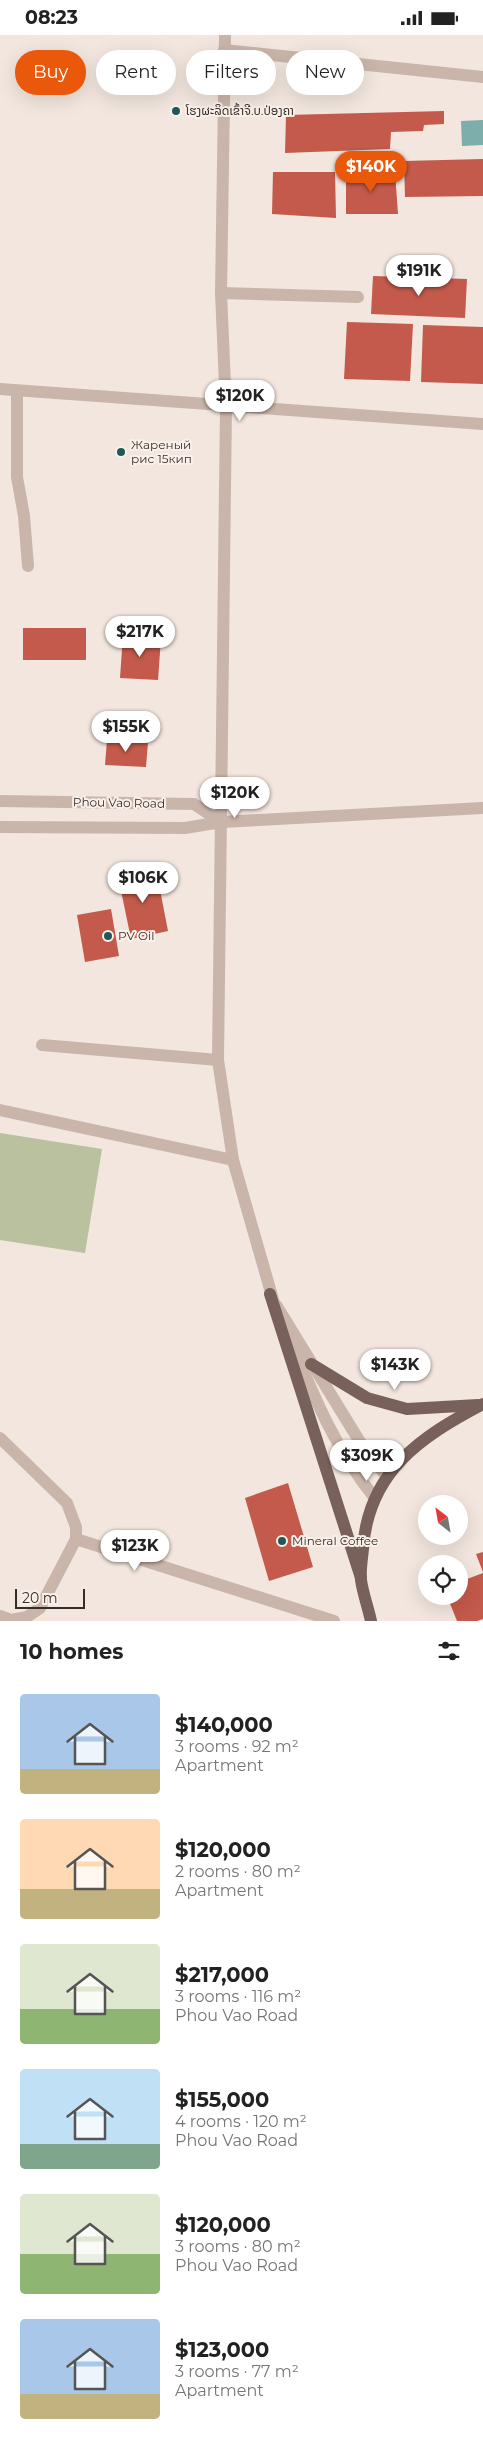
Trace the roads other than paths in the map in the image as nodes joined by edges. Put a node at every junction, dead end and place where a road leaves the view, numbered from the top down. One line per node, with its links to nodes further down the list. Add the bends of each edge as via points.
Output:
1 (225, 35): 2 (street)
2 (224, 50)
3 (276, 55): 4 (street)
4 (483, 77)
5 (223, 95): 6 (street)
6 (221, 293): 7 (street); 10 (street)
7 (358, 297)
8 (0, 389): 9 (street)
9 (18, 391): 10 (street); 12 (street, via 18,477)
10 (226, 407): 11 (street); 15 (street)
11 (483, 424)
12 (28, 565)
13 (0, 801): 15 (street, Phou Vao Road, via 194,804)
14 (483, 808): 15 (street)
15 (221, 822): 16 (street, Phou Vao Road, via 185,828); 18 (street)
16 (0, 827)
17 (42, 1045): 18 (street)
18 (218, 1060): 20 (street)
19 (0, 1110): 20 (street)
20 (233, 1160): 21 (street)
21 (270, 1294): 22 (street); 26 (street, via 331,1435); 28 (main road)
22 (311, 1364): 23 (main road, via 367,1398 407,1409); 25 (street, via 372,1460)
23 (483, 1404): 25 (main road, via 435,1431 413,1448)
24 (0, 1438): 27 (street, via 67,1503 76,1527)
25 (387, 1477): 26 (main road)
26 (374, 1497): 28 (main road, via 364,1538)
27 (76, 1539): 29 (street, via 40,1608 27,1617 11,1620); 30 (street)
28 (361, 1578): 31 (main road)
29 (0, 1616)
30 (334, 1621)
31 (371, 1621)

